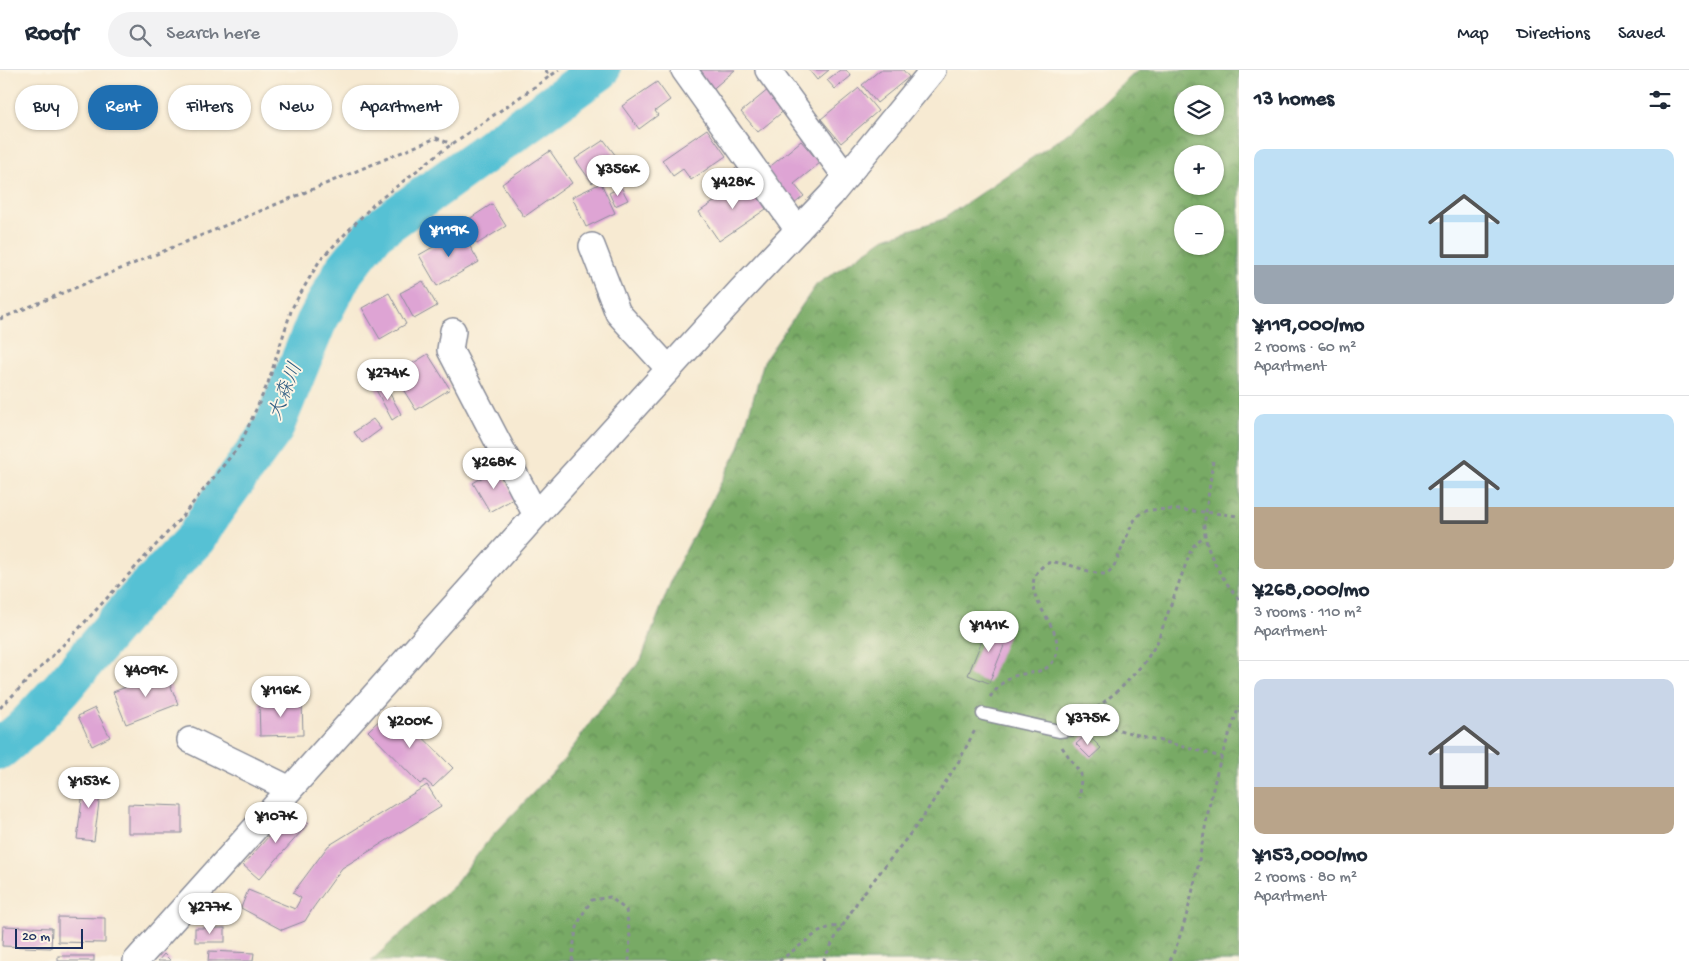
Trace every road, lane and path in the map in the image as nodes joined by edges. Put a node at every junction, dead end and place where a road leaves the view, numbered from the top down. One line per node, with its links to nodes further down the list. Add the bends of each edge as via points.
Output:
1 (546, 70): 6 (path)
2 (559, 70): 6 (path)
3 (684, 70): 9 (street)
4 (768, 70): 8 (street)
5 (929, 72): 8 (street)
6 (549, 78): 7 (path)
7 (452, 144): 11 (path, via 436,138); 21 (path, via 374,204 320,260 292,308 268,383 240,445 179,520)
8 (846, 176): 9 (street)
9 (798, 230): 13 (street)
10 (592, 246): 13 (street, via 618,313)
11 (0, 320)
12 (453, 331): 16 (street, via 450,350)
13 (669, 369): 16 (street)
14 (1213, 461): 15 (path)
15 (1206, 513): 17 (path); 18 (path); 22 (path, via 1143,512 1133,523 1116,562 1106,574 1058,562 1046,563 1037,572 1033,588 1037,602 1052,627 1056,655 1043,671 1018,675 1004,682 991,696)
16 (536, 515): 27 (street)
17 (1239, 516)
18 (1205, 535): 19 (path, via 1218,570); 23 (path, via 1192,547 1157,643 1145,662 1095,710)
19 (1239, 600)
20 (1239, 706): 26 (path)
21 (0, 708)
22 (983, 714): 24 (lane); 29 (path, via 959,762 921,820 859,899)
23 (1088, 722): 24 (lane, via 1065,731); 26 (path)
24 (1051, 730): 28 (path, via 1081,774)
25 (190, 740): 27 (street)
26 (1222, 757): 35 (path, via 1190,902)
27 (290, 789): 30 (street)
28 (1080, 798)
29 (842, 926): 33 (path, via 830,926 817,933); 34 (path)
30 (136, 961)
31 (572, 961): 32 (path, via 577,924 583,913 592,900 610,897 626,910)
32 (629, 961)
33 (779, 961)
34 (823, 961)
35 (1170, 961)

